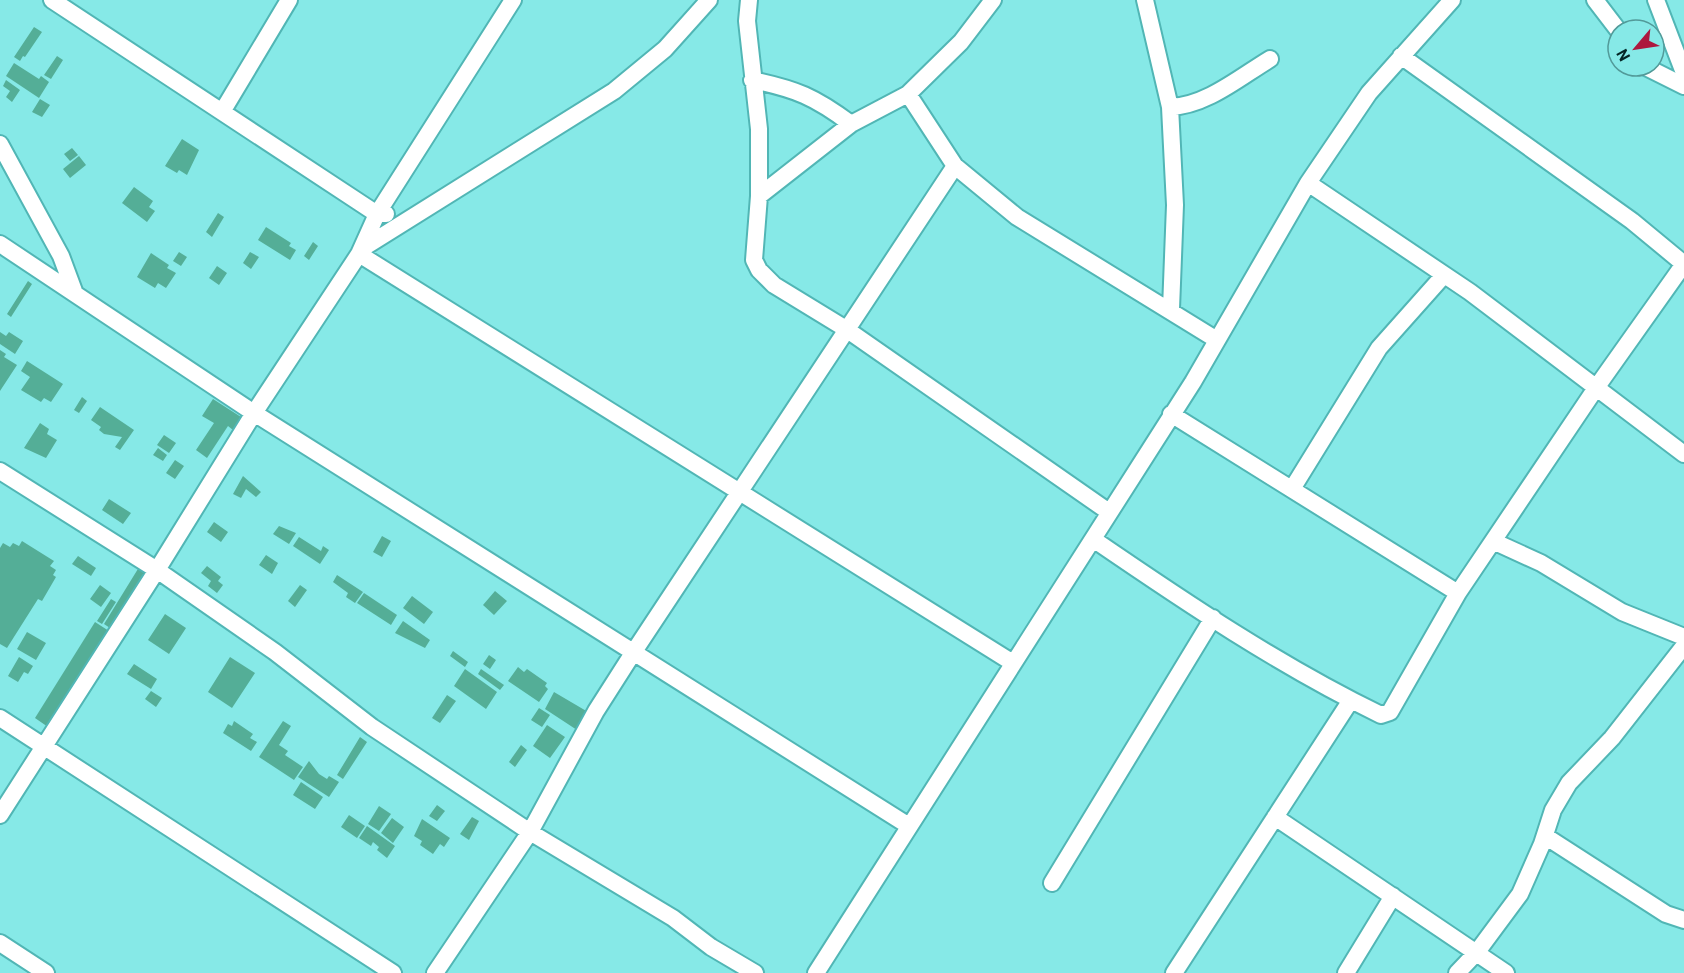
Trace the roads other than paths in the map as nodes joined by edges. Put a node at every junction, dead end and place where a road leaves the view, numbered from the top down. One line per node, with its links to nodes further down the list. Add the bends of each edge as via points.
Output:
1 (52, 0): 20 (street)
2 (289, 0): 20 (street)
3 (513, 0): 26 (street)
4 (709, 0): 27 (street, via 665,50 614,91)
5 (749, 0): 16 (street)
6 (993, 0): 18 (street, via 962,42)
7 (1145, 0): 19 (street)
8 (1452, 0): 12 (street)
9 (1595, 0): 11 (street)
10 (1656, 0): 14 (street)
11 (1609, 18)
12 (1401, 56): 24 (street, via 1369,93); 30 (street, via 1632,222)
13 (1270, 59): 19 (street, via 1199,101)
14 (1684, 73)
15 (1666, 77): 17 (street)
16 (752, 80): 21 (street, via 812,96); 25 (street, via 759,129)
17 (1684, 86)
18 (908, 94): 21 (street); 23 (street)
19 (1170, 107): 33 (street, via 1175,205)
20 (222, 112): 26 (street)
21 (851, 124): 25 (street)
22 (0, 144): 32 (street, via 61,256)
23 (955, 166): 33 (street, via 1017,217); 34 (street)
24 (1308, 183): 31 (street); 35 (street)
25 (759, 196): 34 (street, via 754,260 759,270 774,285)
26 (377, 214): 27 (street); 29 (street)
27 (414, 214): 29 (street)
28 (0, 244): 32 (street)
29 (361, 251): 37 (street); 42 (street)
30 (1684, 264): 36 (street)
31 (1443, 276): 36 (street, via 1479,298); 41 (street, via 1379,348)
32 (74, 291): 37 (street)
33 (1171, 309): 35 (street)
34 (846, 329): 42 (street); 43 (street)
35 (1217, 340): 38 (street)
36 (1596, 388): 39 (street); 45 (street)
37 (254, 412): 46 (street); 51 (street)
38 (1171, 414): 41 (street); 43 (street)
39 (1684, 454)
40 (0, 471): 46 (street)
41 (1292, 489): 47 (street)
42 (738, 493): 51 (street); 52 (street)
43 (1109, 512): 44 (street)
44 (1093, 539): 48 (street); 52 (street)
45 (1495, 542): 47 (street); 49 (street, via 1541,563 1622,612)
46 (157, 570): 55 (street); 59 (street, via 275,652 372,727)
47 (1458, 593): 53 (street, via 1390,712 1381,715)
48 (1213, 618): 53 (street); 61 (street)
49 (1684, 637)
50 (1684, 646): 60 (street, via 1612,738 1569,783 1553,810)
51 (633, 653): 58 (street); 59 (street, via 596,711)
52 (1013, 663): 58 (street)
53 (1351, 700): 57 (street)
54 (0, 717): 55 (street)
55 (44, 747): 56 (street); 67 (street)
56 (0, 815)
57 (1275, 817): 62 (street); 71 (street)
58 (909, 826): 70 (street)
59 (530, 832): 68 (street); 69 (street)
60 (1545, 836): 63 (street, via 1666,915); 65 (street, via 1520,894)
61 (1052, 883)
62 (1393, 896): 65 (street); 72 (street)
63 (1684, 920)
64 (0, 943): 66 (street)
65 (1477, 952): 73 (street); 74 (street)
66 (45, 973)
67 (393, 973)
68 (435, 973)
69 (755, 973)
70 (816, 973)
71 (1174, 973)
72 (1346, 973)
73 (1457, 973)
74 (1506, 973)

